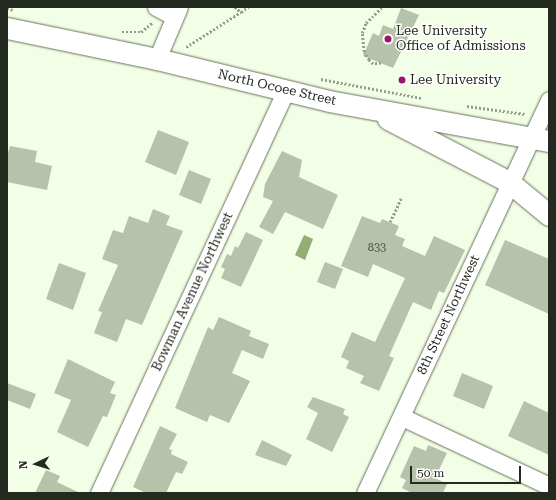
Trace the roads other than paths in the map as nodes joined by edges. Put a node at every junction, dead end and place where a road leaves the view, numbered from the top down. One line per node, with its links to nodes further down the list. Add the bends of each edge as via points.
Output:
1 (157, 8): 2 (street)
2 (177, 12): 4 (street)
3 (11, 19): 4 (main road, North Ocoee Street)
4 (157, 59): 5 (main road, North Ocoee Street)
5 (286, 90): 7 (main road, North Ocoee Street); 13 (street, Bowman Avenue Northwest)
6 (549, 100): 8 (street, 8th Street Northwest)
7 (328, 101): 8 (main road, North Ocoee Street); 9 (main road, via 397,123)
8 (540, 139): 9 (street, 8th Street Northwest)
9 (509, 182): 10 (main road); 11 (street, 8th Street Northwest)
10 (549, 214)
11 (402, 416): 12 (street); 14 (street, 8th Street Northwest)
12 (549, 486)
13 (99, 493)
14 (365, 493)

